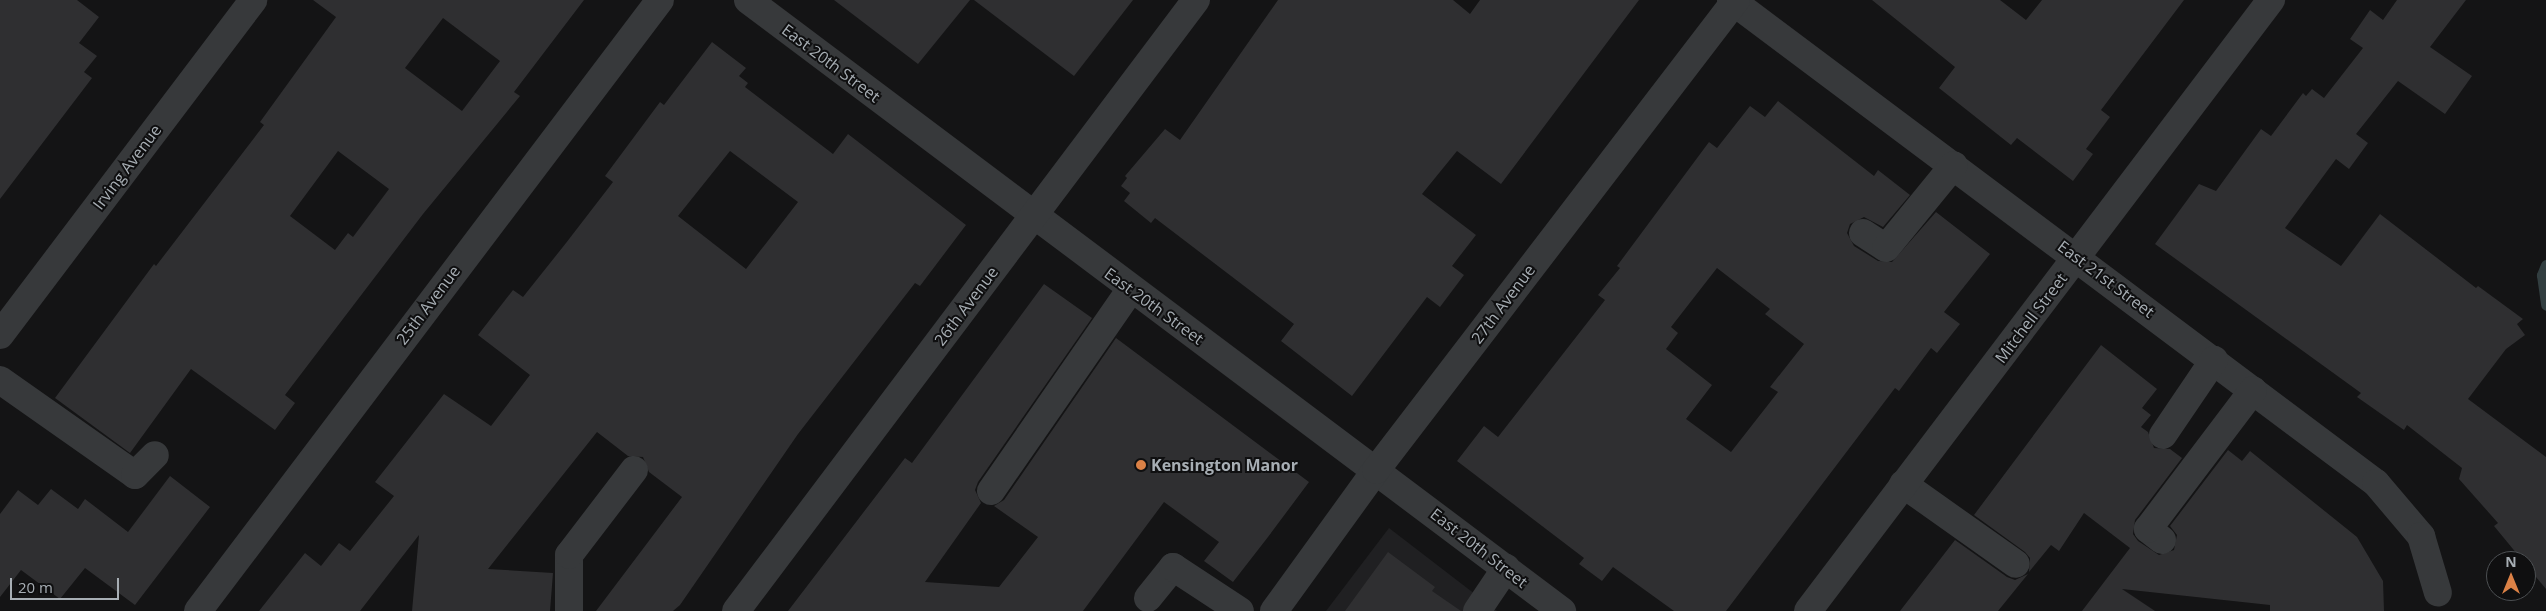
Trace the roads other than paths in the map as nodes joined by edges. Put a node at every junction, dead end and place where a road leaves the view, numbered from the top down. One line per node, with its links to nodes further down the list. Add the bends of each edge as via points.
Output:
1 (253, 0): 12 (street, Irving Avenue)
2 (660, 0): 28 (street, 25th Avenue)
3 (748, 0): 8 (street, East 20th Street)
4 (1196, 0): 8 (street, 26th Avenue)
5 (2271, 0): 10 (street, Mitchell Street)
6 (1734, 1): 7 (street, East 21st Street); 19 (street, 27th Avenue)
7 (1954, 165): 9 (street, via 1886,248); 10 (street, East 21st Street)
8 (1033, 216): 11 (street, East 20th Street); 30 (street, 26th Avenue)
9 (1863, 232)
10 (2077, 257): 13 (street, East 21st Street); 20 (street, Mitchell Street)
11 (1131, 288): 19 (street, East 20th Street); 21 (street)
12 (0, 335)
13 (2214, 360): 15 (street, East 21st Street); 16 (street)
14 (0, 380): 17 (street, via 136,475)
15 (2253, 390): 22 (street, via 2148,530); 25 (street, East 21st Street, via 2376,482 2421,536)
16 (2164, 435)
17 (155, 455)
18 (634, 470): 29 (street, via 569,555)
19 (1376, 470): 24 (street, East 20th Street); 32 (street, 27th Avenue)
20 (1903, 484): 23 (street); 27 (street, Mitchell Street)
21 (991, 491)
22 (2162, 540)
23 (2016, 564)
24 (1506, 568): 33 (street); 34 (street, East 20th Street)
25 (2438, 593)
26 (1148, 598): 31 (street, via 1173,568)
27 (1810, 610)
28 (198, 611)
29 (570, 611)
30 (736, 611)
31 (1240, 611)
32 (1274, 611)
33 (1477, 611)
34 (1562, 611)

